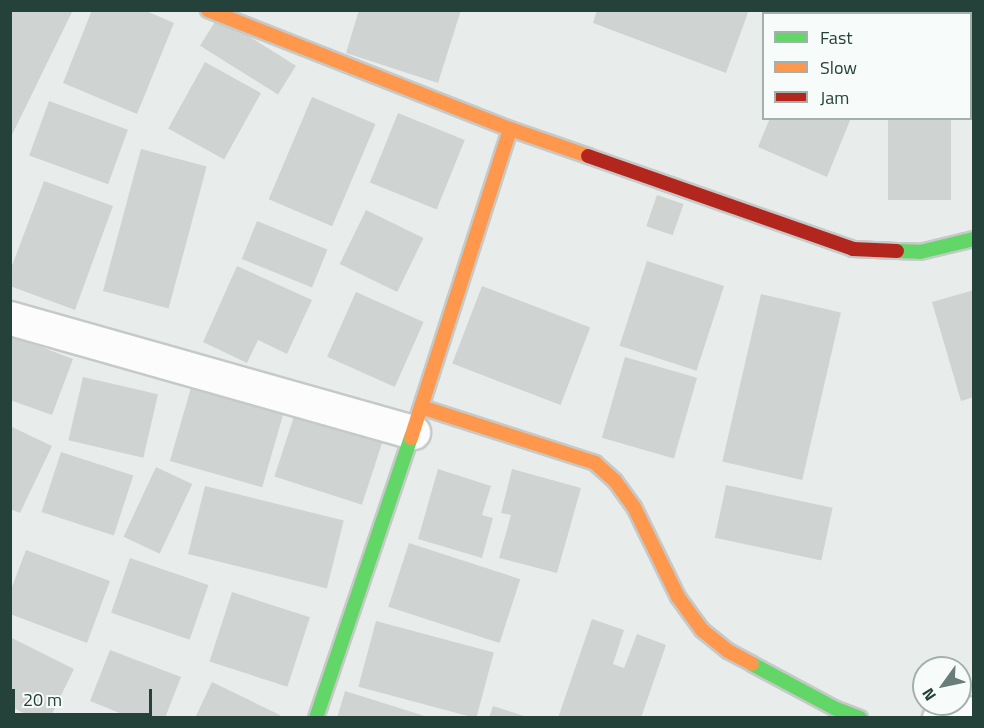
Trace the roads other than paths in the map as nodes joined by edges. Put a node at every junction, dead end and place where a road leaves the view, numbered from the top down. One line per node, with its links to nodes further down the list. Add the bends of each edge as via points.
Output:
1 (208, 10): 2 (street)
2 (510, 129): 3 (street, via 853,249 920,252); 5 (street)
3 (974, 239)
4 (10, 318): 5 (street)
5 (417, 419): 7 (street); 8 (street, via 595,463 615,480 634,507 678,597 702,630 728,651 834,708)
6 (974, 713): 9 (street)
7 (316, 717)
8 (860, 717)
9 (939, 717)

